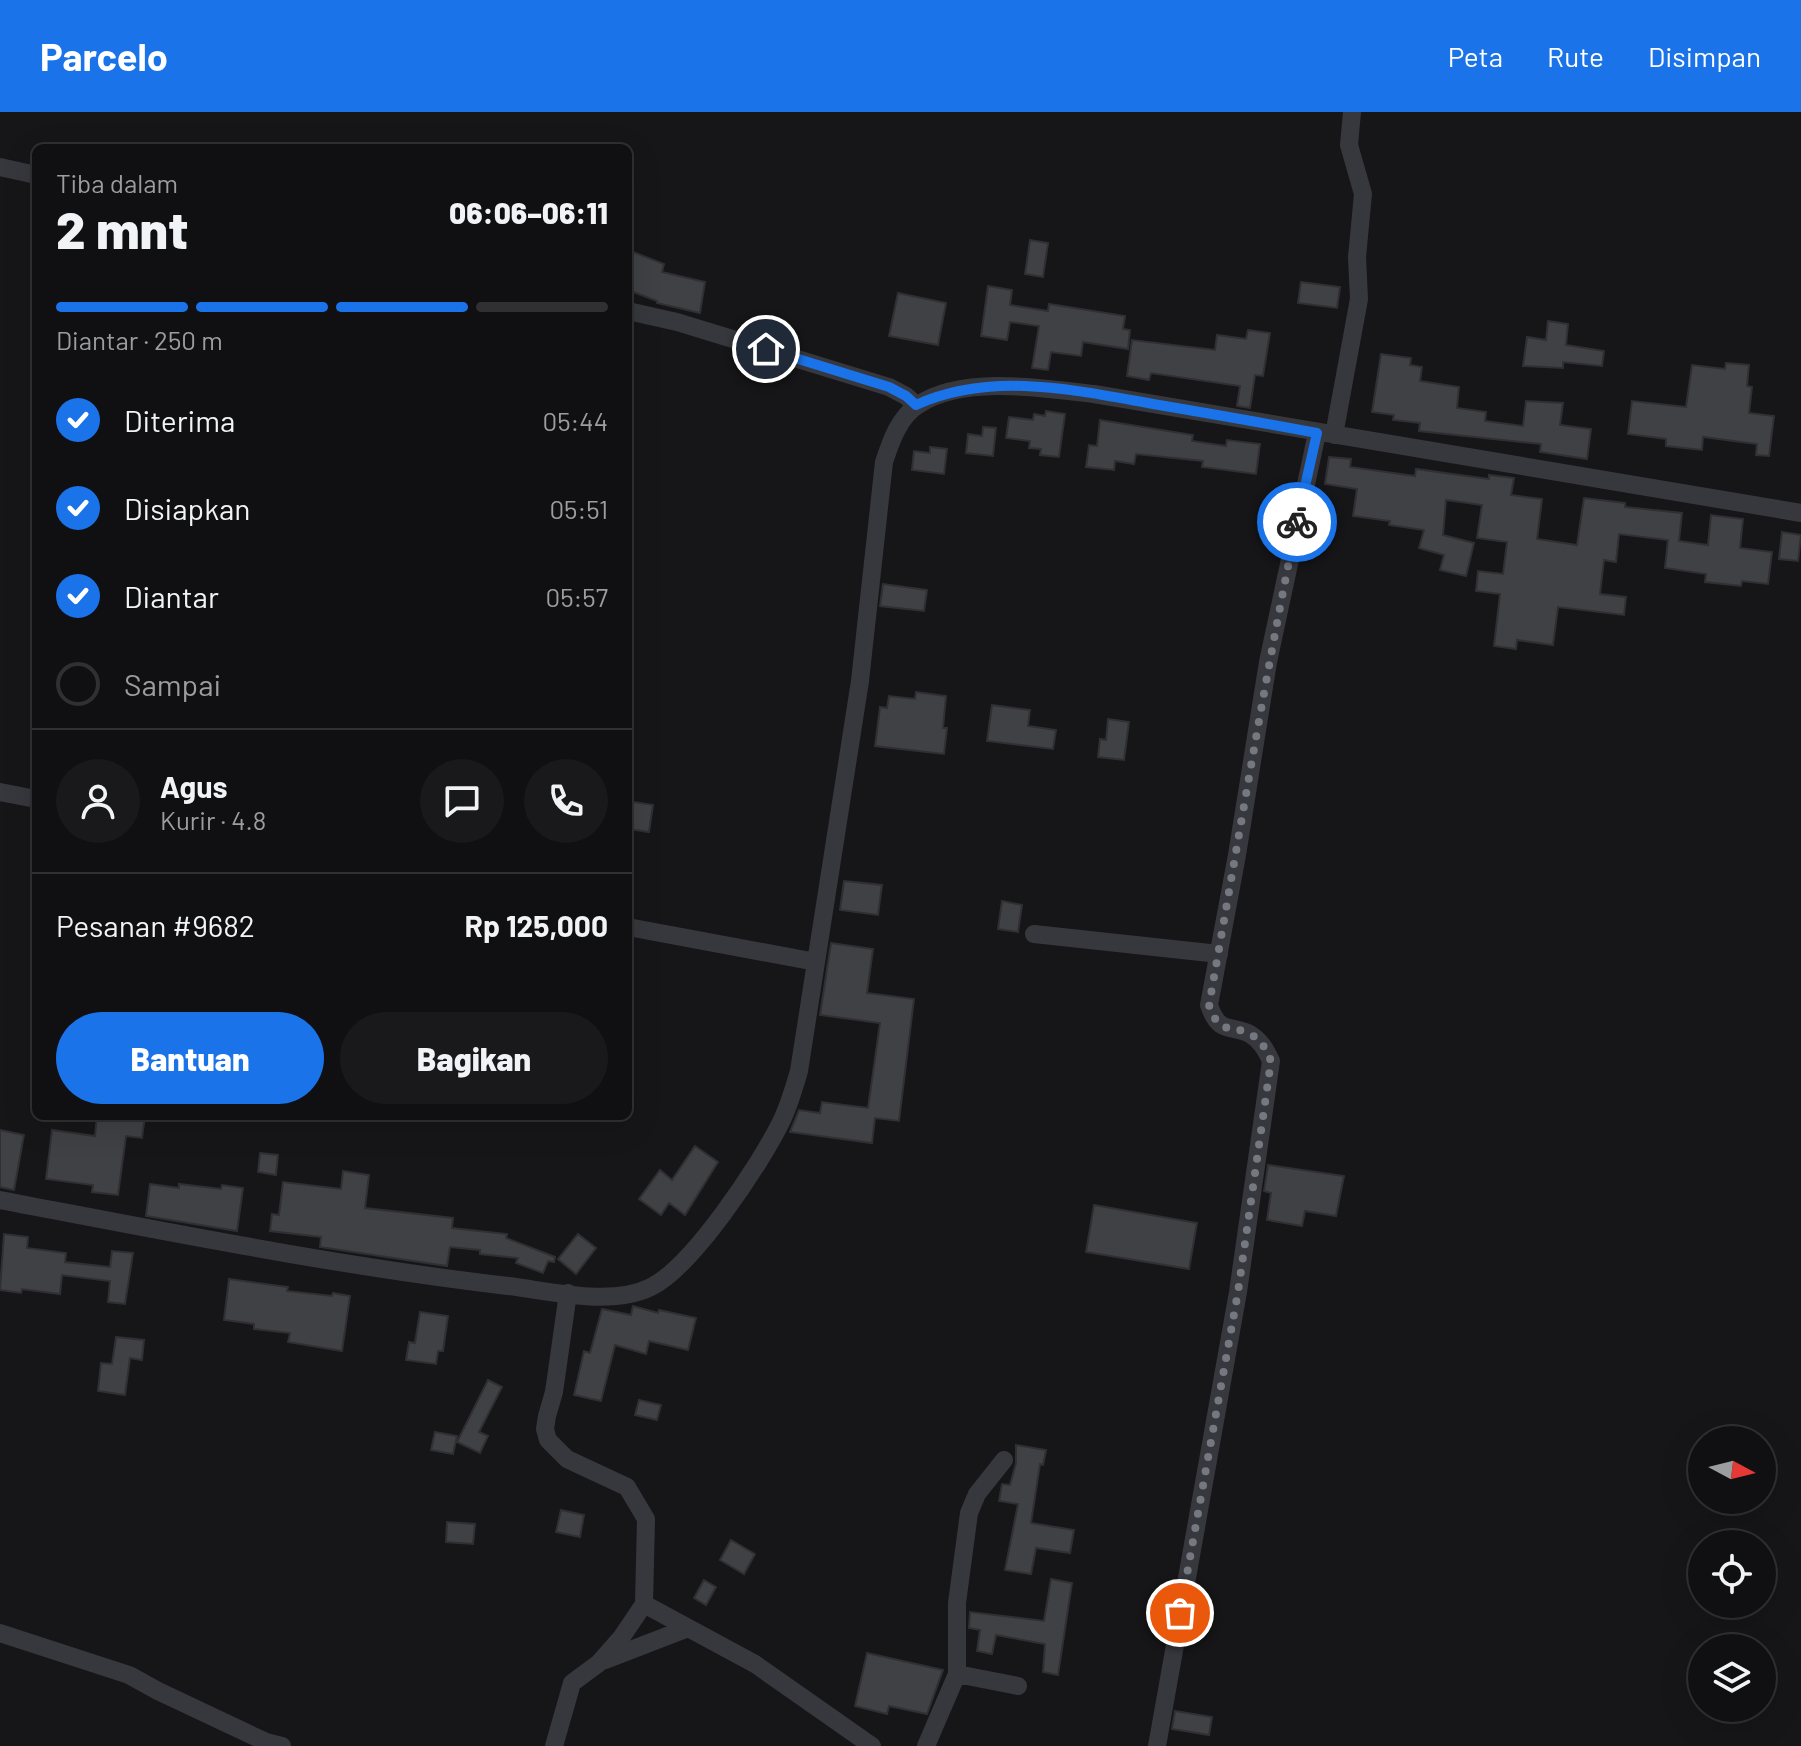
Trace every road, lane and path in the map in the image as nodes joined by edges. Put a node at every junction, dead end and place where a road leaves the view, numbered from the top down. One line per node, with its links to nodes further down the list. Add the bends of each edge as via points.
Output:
1 (1352, 112): 6 (street, via 1350,152 1363,194 1359,299)
2 (0, 167): 3 (street)
3 (32, 174)
4 (632, 312): 5 (street, via 889,387)
5 (916, 405): 6 (street, via 969,388 1022,385); 13 (street, via 893,435 884,462 863,666)
6 (1326, 434): 7 (street); 12 (street, via 1268,662)
7 (1801, 513)
8 (0, 792): 9 (street)
9 (32, 798)
10 (632, 928): 13 (street)
11 (1034, 934): 12 (street)
12 (1219, 954): 27 (street, via 1209,1005 1213,1018 1263,1044 1271,1061 1238,1292)
13 (816, 962): 15 (street, via 799,1071 783,1118 715,1222 654,1286 620,1297)
14 (0, 1200): 15 (street, via 421,1276)
15 (568, 1293): 17 (street, via 545,1429 548,1440 567,1459 627,1487 646,1519)
16 (1004, 1460): 21 (street, via 969,1513 957,1603)
17 (644, 1604): 18 (street); 20 (street)
18 (688, 1628): 20 (street); 25 (street, via 755,1664)
19 (0, 1633): 23 (street, via 129,1675)
20 (599, 1663): 24 (street, via 572,1683)
21 (957, 1674): 22 (street); 26 (street)
22 (1018, 1686)
23 (282, 1746)
24 (554, 1746)
25 (872, 1746)
26 (926, 1746)
27 (1157, 1746)

